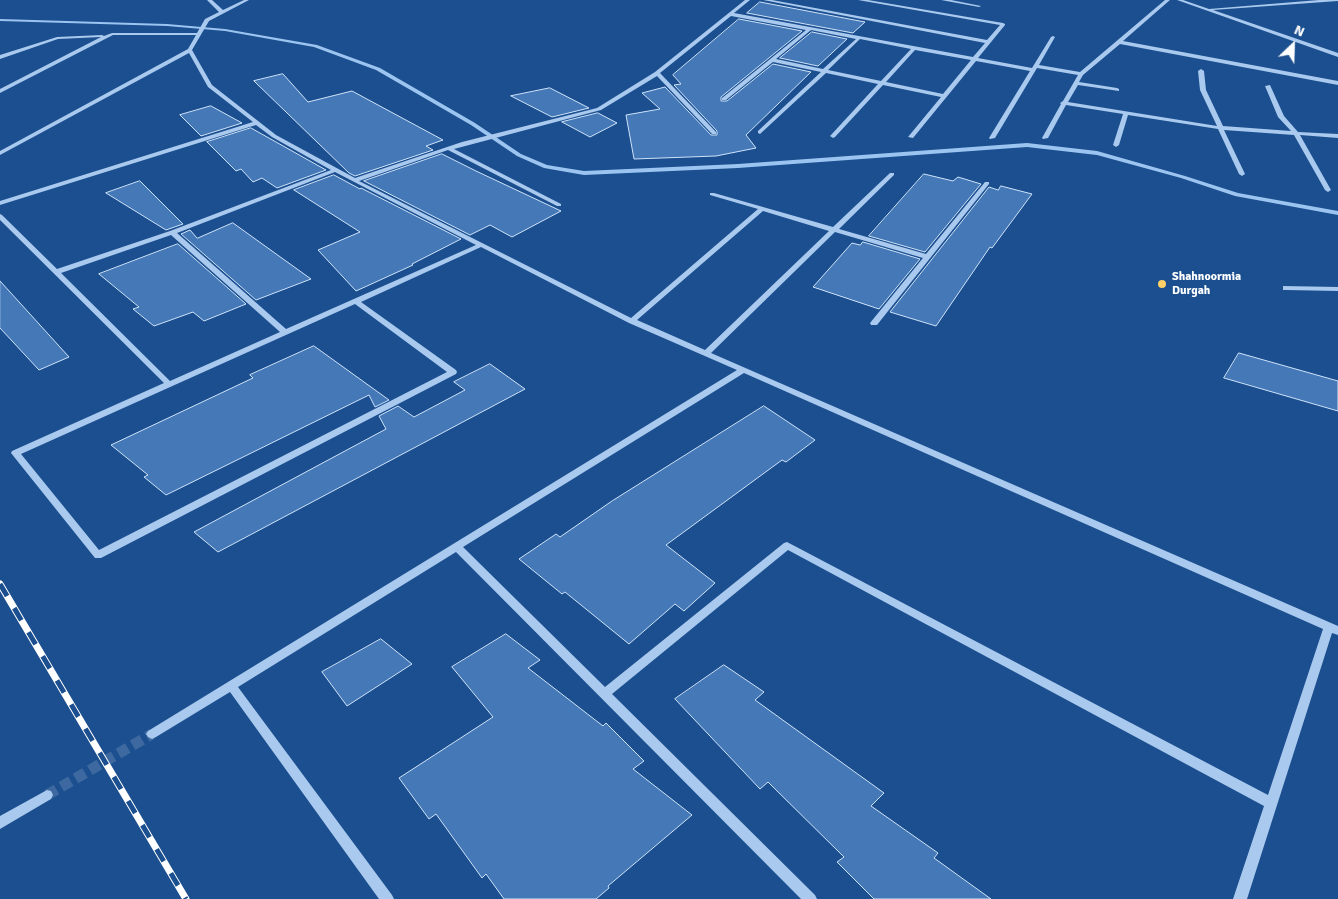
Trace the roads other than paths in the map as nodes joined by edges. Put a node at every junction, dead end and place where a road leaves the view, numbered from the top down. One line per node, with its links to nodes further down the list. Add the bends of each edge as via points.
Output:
1 (209, 0): 12 (street)
2 (247, 0): 12 (street)
3 (748, 0): 13 (street)
4 (765, 0): 19 (street)
5 (860, 0): 19 (street, via 1003,24)
6 (943, 0): 10 (street)
7 (1168, 0): 20 (street)
8 (1179, 0): 11 (street)
9 (1338, 0): 11 (street)
10 (979, 6)
11 (1207, 9): 23 (street)
12 (222, 12): 15 (street, via 207,20)
13 (730, 14): 14 (street); 30 (street)
14 (810, 29): 18 (street); 26 (street)
15 (201, 33): 16 (street, via 118,33); 22 (street)
16 (106, 36): 24 (street, via 57,38); 37 (street)
17 (1053, 37): 27 (street)
18 (859, 38): 21 (street); 28 (street)
19 (988, 42): 25 (street)
20 (1119, 42): 31 (street); 34 (street)
21 (914, 48): 25 (street); 32 (street)
22 (190, 50): 42 (street, via 210,86); 54 (street)
23 (1338, 55)
24 (0, 57)
25 (975, 59): 27 (street); 38 (street)
26 (772, 60): 28 (street); 39 (street)
27 (1035, 68): 31 (street); 50 (street)
28 (822, 71): 32 (street); 44 (street)
29 (1201, 71): 43 (street, via 1203,90)
30 (657, 73): 45 (street); 53 (street, via 599,109)
31 (1081, 74): 33 (street)
32 (882, 83): 38 (street); 47 (street)
33 (1076, 83): 36 (street); 40 (street)
34 (1338, 83)
35 (1268, 86): 46 (street, via 1282,117)
36 (1117, 90)
37 (0, 92)
38 (945, 96): 49 (street)
39 (724, 99)
40 (1063, 103): 41 (street); 51 (street)
41 (1126, 114): 43 (street); 52 (street)
42 (257, 123): 55 (street); 62 (street)
43 (1221, 128): 46 (street); 57 (street)
44 (760, 132)
45 (714, 133)
46 (1296, 133): 48 (street); 60 (street)
47 (833, 136)
48 (1338, 136)
49 (910, 137)
50 (992, 138)
51 (1045, 138)
52 (1116, 145)
53 (448, 148): 58 (street); 63 (street)
54 (0, 153)
55 (336, 170): 58 (street); 67 (street)
56 (892, 174): 66 (street)
57 (1242, 174)
58 (355, 180): 68 (street)
59 (988, 183): 69 (street)
60 (1328, 190)
61 (712, 194): 64 (street)
62 (0, 203)
63 (559, 205)
64 (762, 209): 66 (street); 74 (street)
65 (0, 216): 70 (street)
66 (834, 230): 69 (street); 77 (street)
67 (172, 232): 70 (street); 76 (street)
68 (481, 245): 73 (street); 74 (street)
69 (928, 257): 75 (street)
70 (56, 272): 79 (street)
71 (1286, 288): 72 (street)
72 (1338, 289)
73 (355, 301): 76 (street); 79 (street, via 453,372 98,556 14,453)
74 (632, 321): 77 (street)
75 (874, 324)
76 (284, 332): 79 (street)
77 (705, 354): 78 (street)
78 (743, 370): 80 (street); 81 (street)
79 (169, 384)
80 (456, 547): 82 (street); 83 (street)
81 (1333, 629): 86 (street)
82 (231, 686): 84 (street); 88 (street)
83 (604, 694): 86 (street, via 787,545); 89 (street)
84 (152, 734)
85 (47, 794): 87 (street)
86 (1271, 803): 90 (street)
87 (0, 823)
88 (387, 899)
89 (810, 899)
90 (1240, 899)

